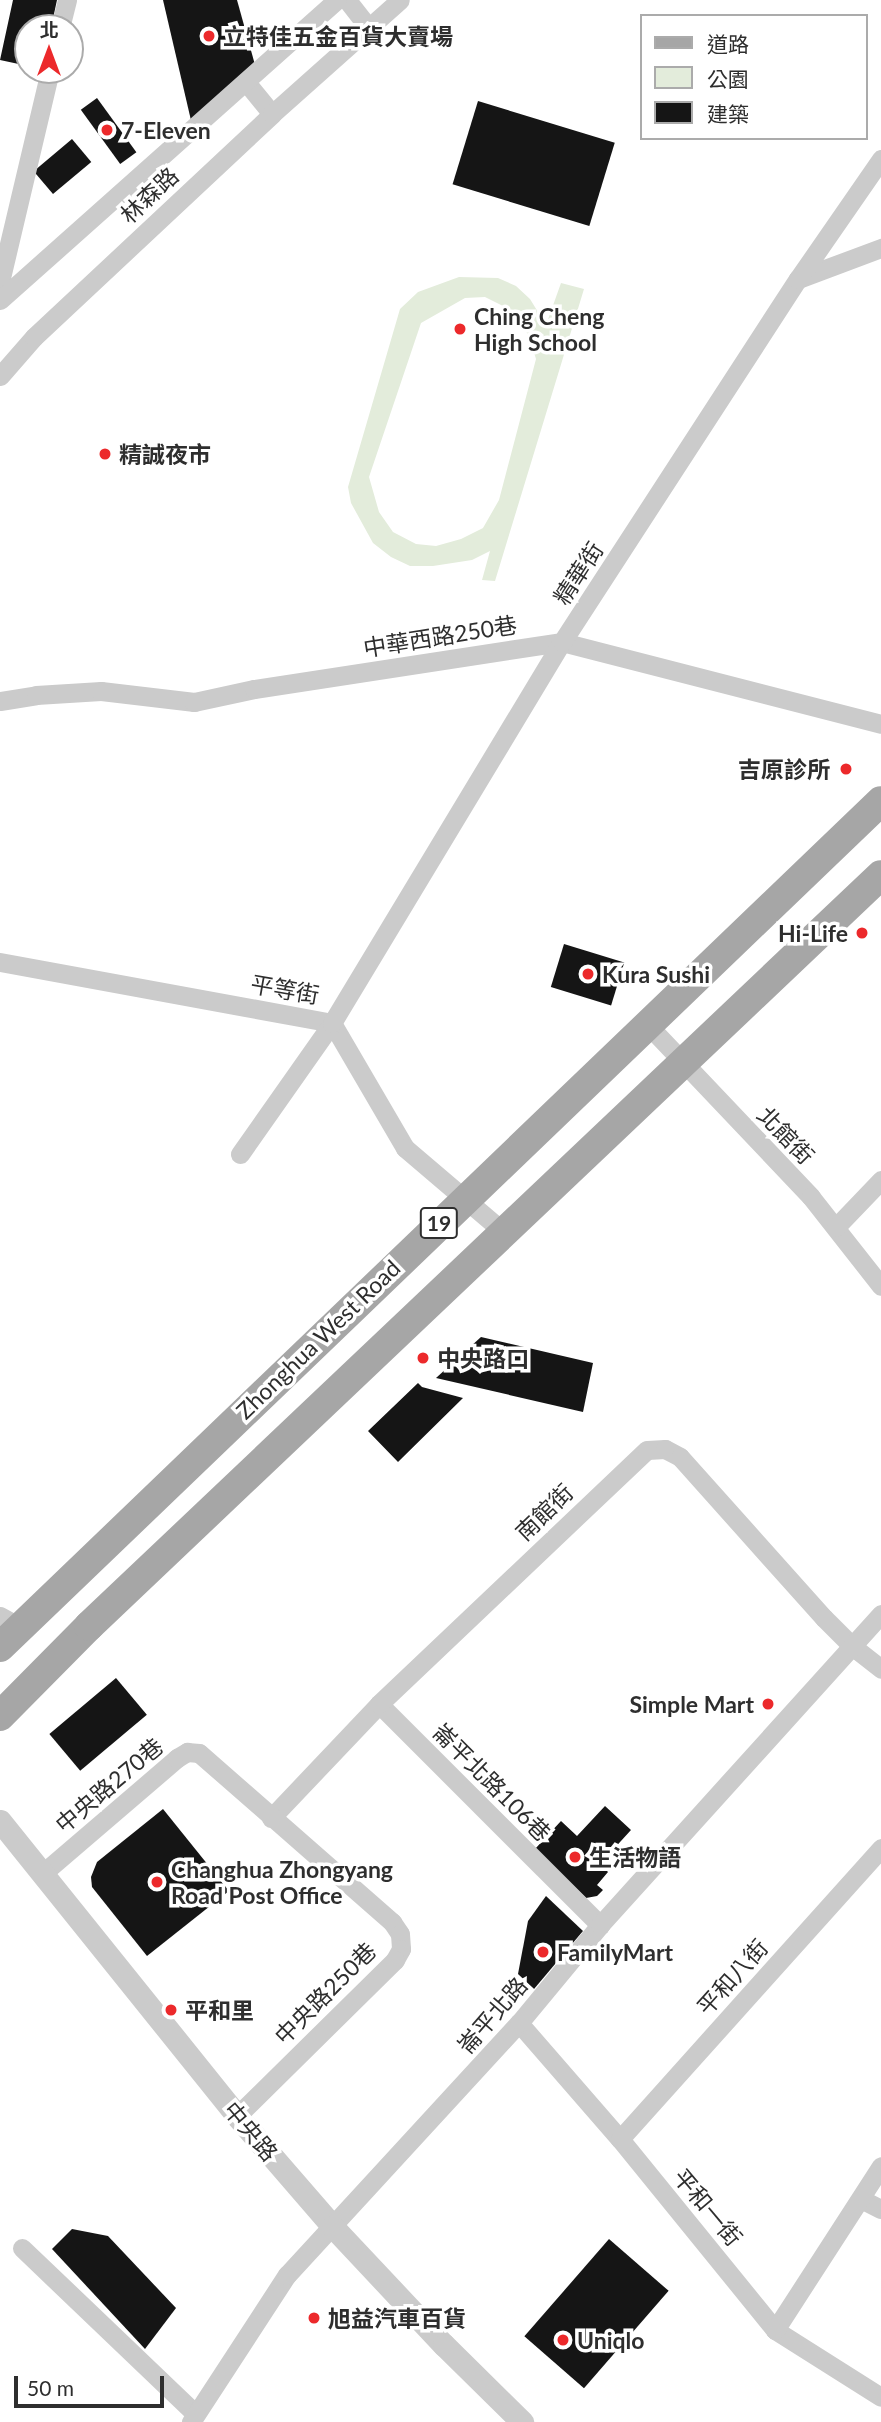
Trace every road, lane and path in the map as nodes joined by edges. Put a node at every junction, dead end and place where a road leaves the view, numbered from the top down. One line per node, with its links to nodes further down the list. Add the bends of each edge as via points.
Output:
1 (337, 0): 5 (street, 林森路)
2 (347, 0): 4 (street)
3 (400, 0): 4 (street, 林森路)
4 (369, 27): 7 (street, 林森路)
5 (246, 82): 7 (street); 12 (street, 林森路)
6 (47, 84): 11 (street)
7 (272, 114): 13 (street, 林森路, via 34,337)
8 (881, 159): 10 (street, 精華街)
9 (881, 248): 10 (street)
10 (798, 279): 14 (street, 精華街)
11 (0, 282)
12 (0, 300)
13 (0, 376)
14 (562, 642): 15 (street, 中華西路250巷, via 194,702 101,691); 16 (street, 中華西路250巷); 20 (street, 精華街)
15 (0, 701)
16 (881, 724)
17 (881, 801): 21 (main road, Zhonghua West Road / 19)
18 (881, 875): 22 (main road, 19)
19 (0, 962): 20 (street, 平等街)
20 (332, 1023): 23 (street, 精華街); 25 (street, 平等街, via 405,1148)
21 (647, 1024): 22 (street, 北館街); 25 (main road, Zhonghua West Road / 19)
22 (684, 1063): 26 (street, 北館街); 27 (main road, 19)
23 (240, 1154)
24 (881, 1180): 26 (street)
25 (464, 1198): 27 (street, 平等街); 30 (main road, Zhonghua West Road / 19)
26 (836, 1227): 28 (street, 北館街)
27 (505, 1233): 34 (main road, 19, via 89,1626)
28 (881, 1286)
29 (881, 1614): 31 (street, 崙平北路)
30 (7, 1630)
31 (852, 1646): 32 (street); 33 (street, 南館街, via 680,1457 665,1449 648,1450); 39 (street, 崙平北路)
32 (881, 1669)
33 (379, 1704): 35 (street, 南館街); 39 (street, 崙平北路106巷)
34 (0, 1716)
35 (271, 1818): 38 (street, 中央路270巷, via 208,1759 187,1752); 41 (street, 中央路250巷, via 392,1922 400,1934 401,1948 395,1960)
36 (0, 1821): 38 (street, 中央路)
37 (881, 1848): 42 (street, 平和八街)
38 (43, 1873): 41 (street, 中央路)
39 (600, 1925): 40 (street, 崙平北路)
40 (519, 2022): 42 (street, 平和一街); 46 (street, 崙平北路)
41 (237, 2116): 46 (street, 中央路)
42 (620, 2139): 48 (street, 平和一街)
43 (881, 2166): 44 (street)
44 (861, 2199): 45 (street); 48 (street)
45 (881, 2209)
46 (333, 2227): 50 (street, 崙平北路, via 287,2275); 51 (street, 中央路)
47 (22, 2248): 50 (street)
48 (775, 2330): 49 (street, 平和一街)
49 (881, 2397)
50 (193, 2418)
51 (522, 2422)

